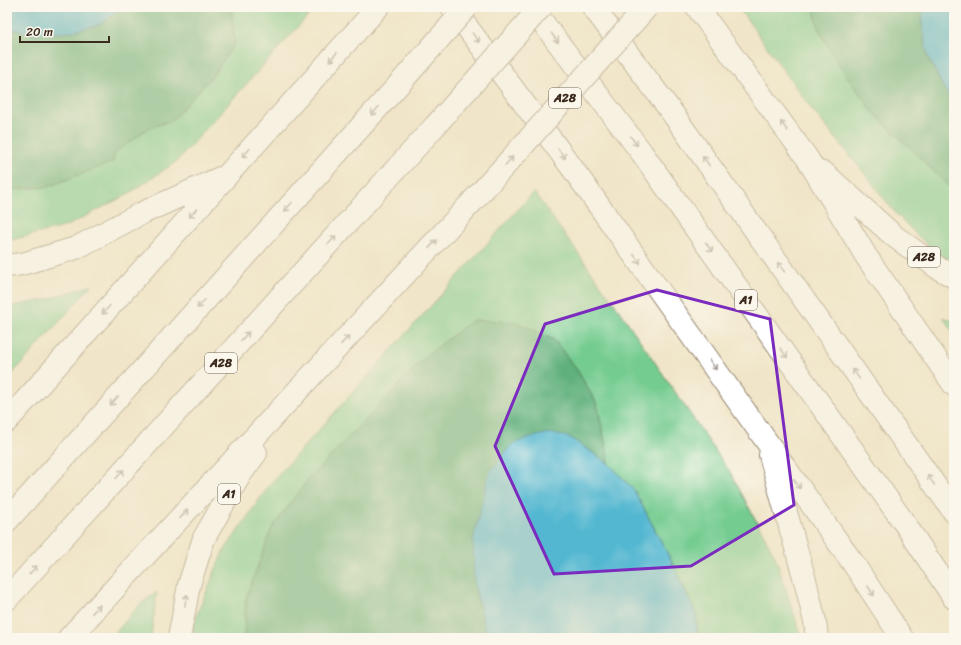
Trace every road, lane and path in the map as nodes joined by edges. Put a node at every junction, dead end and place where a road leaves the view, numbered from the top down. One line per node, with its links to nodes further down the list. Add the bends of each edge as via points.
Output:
1 (378, 7): 10 (highway, one-way to 10)
2 (452, 7): 16 (highway, one-way to 16, via 570,165)
3 (468, 7): 18 (highway, one-way to 18, bridge)
4 (531, 7): 19 (highway, A1, one-way to 19, via 642,153 905,524)
5 (541, 7): 20 (highway, A28, one-way to 5, bridge)
6 (593, 7): 17 (highway, one-way to 6, via 673,114)
7 (647, 7): 13 (highway, A28, one-way to 7, bridge, via 483,190)
8 (697, 7): 9 (highway, one-way to 8)
9 (807, 158): 12 (highway, A28, via 894,236); 14 (highway, via 866,256)
10 (228, 174): 11 (highway, via 140,214 76,248); 15 (highway, one-way to 15)
11 (7, 266)
12 (954, 277)
13 (318, 368): 21 (highway, A28, one-way to 13); 22 (highway, A1, one-way to 13, via 189,585 204,538 240,475)
14 (954, 385)
15 (7, 421)
16 (766, 440): 23 (highway, via 806,584); 24 (highway, one-way to 24, via 853,563)
17 (954, 512)
18 (7, 521)
19 (954, 598)
20 (7, 599)
21 (69, 638)
22 (179, 638)
23 (817, 638)
24 (902, 638)

